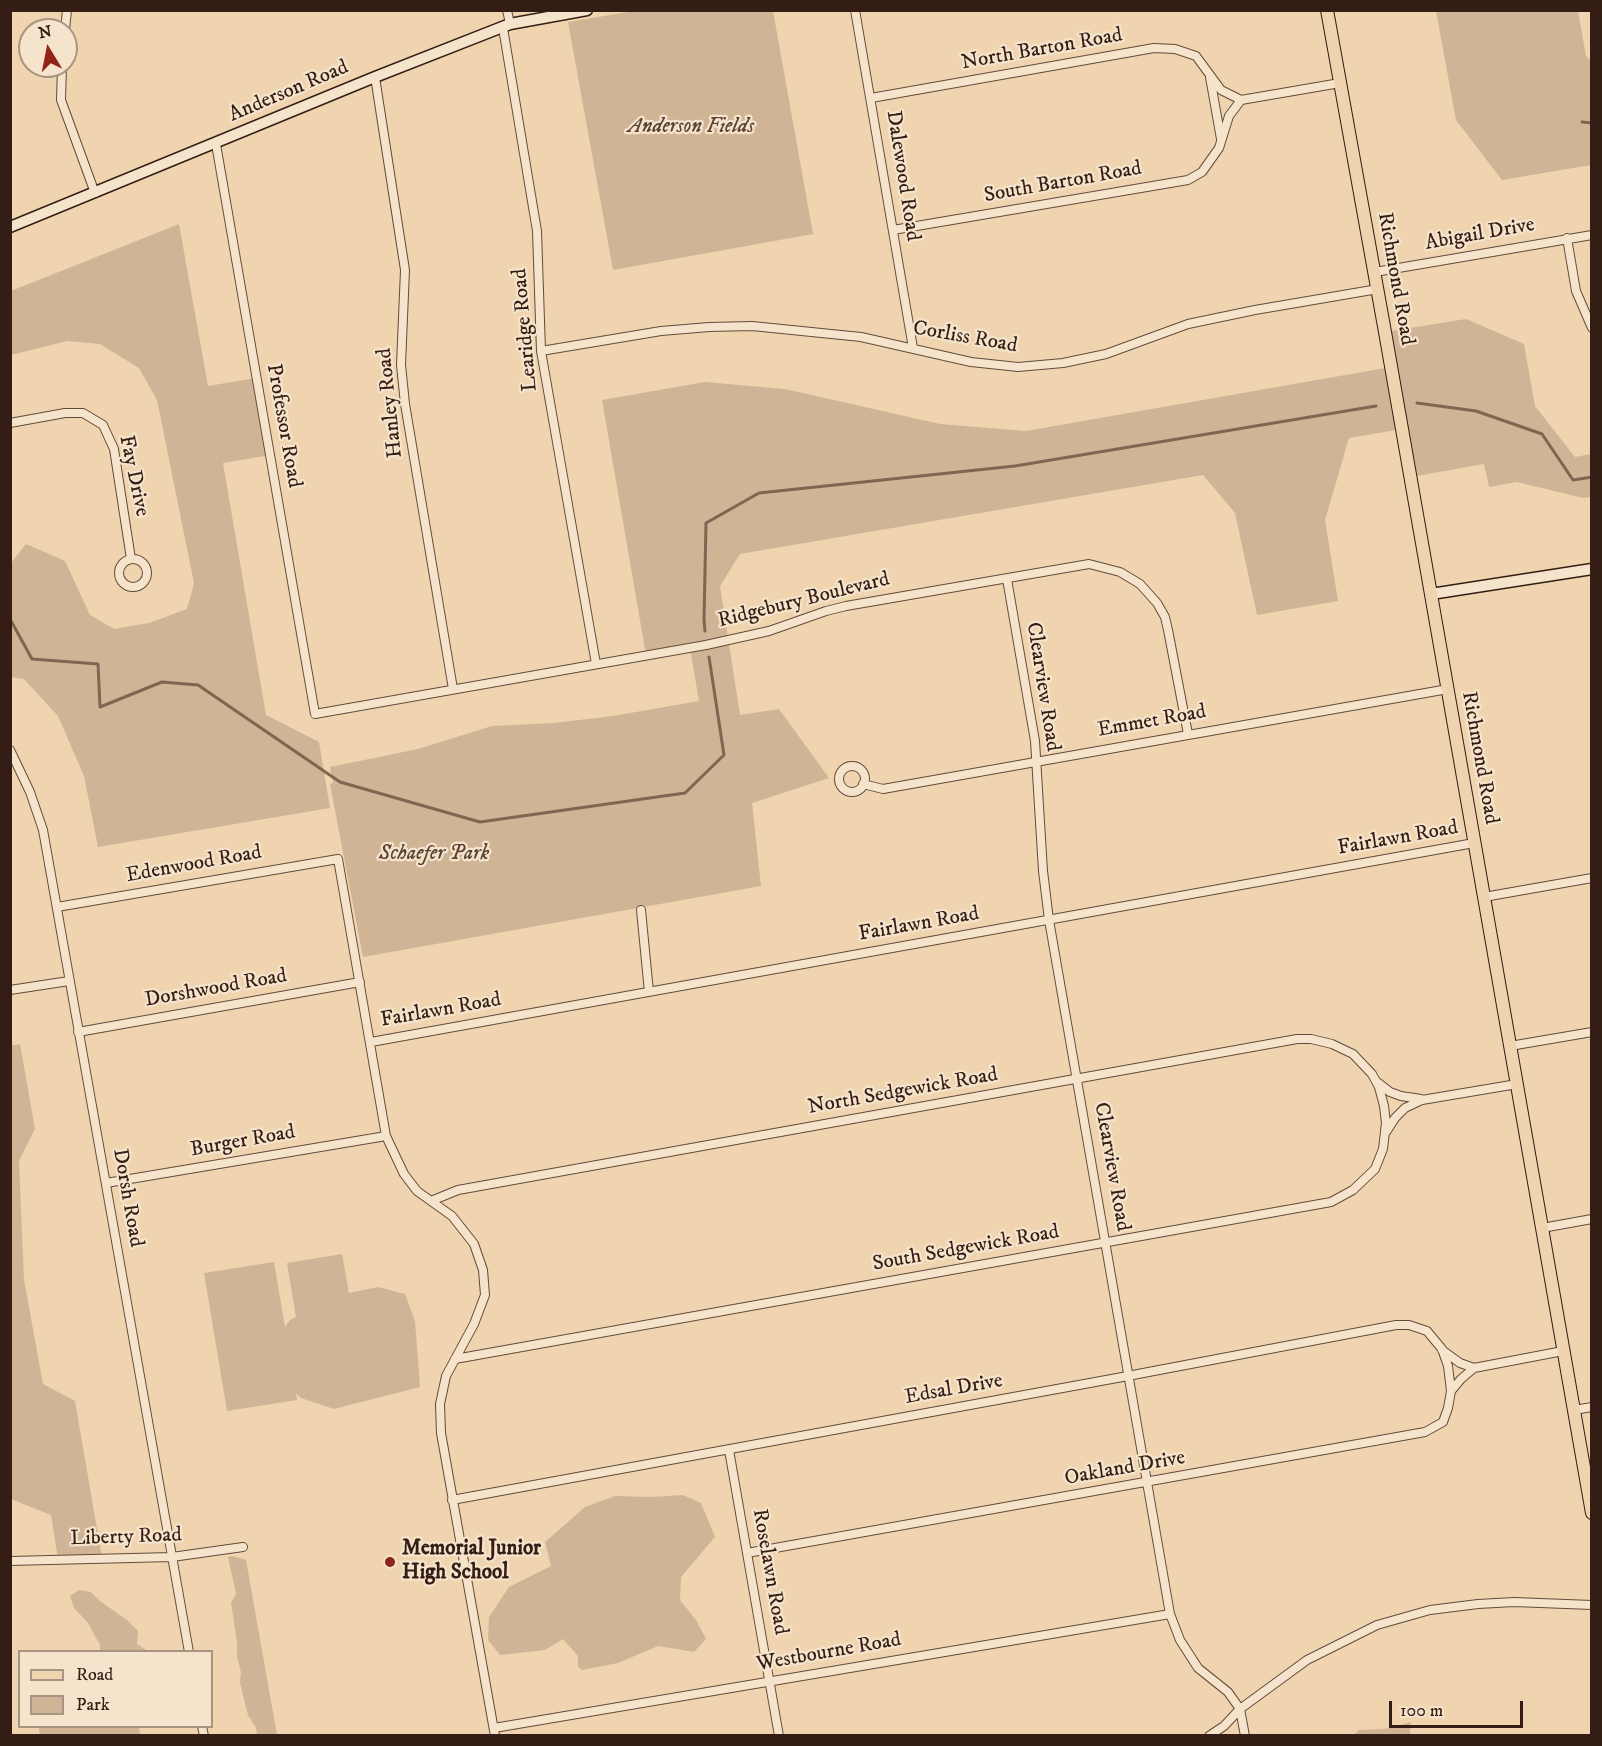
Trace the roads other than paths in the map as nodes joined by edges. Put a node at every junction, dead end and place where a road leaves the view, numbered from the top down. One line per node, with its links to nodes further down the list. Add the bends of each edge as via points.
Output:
1 (507, 10): 5 (street, Learidge Road)
2 (587, 10): 5 (street, Anderson Road)
3 (855, 10): 10 (street, Dalewood Road)
4 (1327, 10): 9 (main road, Richmond Road)
5 (506, 26): 7 (street, Anderson Road); 23 (street, Learidge Road, via 537,231)
6 (1210, 74): 10 (street, North Barton Road, via 1196,56 1154,48); 11 (street, North Barton Road, via 1221,90); 12 (street)
7 (375, 77): 13 (street, Anderson Road); 30 (street, Hanley Road, via 405,270 401,365 405,404)
8 (62, 78): 14 (street, via 61,100)
9 (1340, 83): 11 (street); 19 (main road, Richmond Road)
10 (872, 98): 16 (street, Dalewood Road)
11 (1241, 100): 12 (street, South Barton Road, via 1229,116)
12 (1221, 141): 16 (street, South Barton Road, via 1202,172 1188,180)
13 (216, 144): 14 (street, Anderson Road); 32 (street, Professor Road)
14 (95, 193): 15 (street, Anderson Road)
15 (10, 227)
16 (893, 230): 22 (street, Dalewood Road)
17 (1592, 234): 18 (street, Abigail Drive)
18 (1567, 238): 19 (street, Abigail Drive); 21 (street, via 1576,291)
19 (1375, 272): 20 (main road, Richmond Road)
20 (1378, 290): 22 (street, Corliss Road, via 1188,324 1106,354 1063,363 1018,367 971,362); 28 (main road, Richmond Road)
21 (1592, 328)
22 (913, 348): 23 (street, Corliss Road, via 861,337 752,326 662,331)
23 (541, 351): 29 (street, Learidge Road)
24 (10, 423): 25 (street, Fay Drive, via 83,413 103,425 114,449)
25 (130, 559)
26 (1592, 569): 28 (street)
27 (1007, 579): 29 (street, Ridgebury Boulevard, via 846,606 744,637); 33 (street, Ridgebury Boulevard, via 1089,564 1120,572 1140,584 1165,617); 35 (street, Clearview Road)
28 (1431, 594): 31 (main road, Richmond Road)
29 (596, 664): 30 (street, Ridgebury Boulevard)
30 (453, 689): 32 (street, Ridgebury Boulevard)
31 (1448, 689): 33 (street, Emmet Road); 37 (main road, Richmond Road)
32 (315, 714)
33 (1188, 734): 35 (street, Emmet Road)
34 (11, 754): 40 (street, Dorsh Road, via 43,830)
35 (1036, 762): 36 (street, Emmet Road, via 883,789); 42 (street, Clearview Road)
36 (863, 784)
37 (1474, 843): 39 (main road, Richmond Road); 42 (street, Fairlawn Road)
38 (1592, 878): 39 (street)
39 (1484, 897): 50 (main road, Richmond Road)
40 (57, 907): 43 (street, Dorsh Road); 44 (street, Edenwood Road, via 338,859)
41 (641, 910): 46 (street)
42 (1049, 921): 46 (street, Fairlawn Road); 52 (street, Clearview Road)
43 (69, 981): 45 (street); 47 (street, Dorsh Road)
44 (360, 982): 47 (street, Dorshwood Road); 49 (street)
45 (10, 990)
46 (649, 992): 49 (street, Fairlawn Road)
47 (78, 1032): 57 (street, Dorsh Road)
48 (1592, 1032): 50 (street)
49 (371, 1042): 56 (street)
50 (1510, 1046): 53 (main road, Richmond Road)
51 (1374, 1077): 52 (street, North Sedgewick Road, via 1353,1054 1332,1044 1297,1039); 54 (street, North Sedgewick Road, via 1389,1092); 55 (street, South Sedgewick Road, via 1384,1106)
52 (1077, 1079): 58 (street, North Sedgewick Road, via 458,1190); 61 (street, Clearview Road)
53 (1517, 1084): 54 (street); 60 (main road, Richmond Road)
54 (1422, 1100): 55 (street, via 1400,1113)
55 (1384, 1135): 61 (street, South Sedgewick Road, via 1375,1169 1353,1190 1331,1202)
56 (386, 1136): 57 (street, Burger Road); 58 (street, via 404,1174)
57 (106, 1183): 77 (street, Dorsh Road)
58 (431, 1201): 64 (street, via 452,1216 474,1244 483,1270 485,1295)
59 (1592, 1219): 60 (street)
60 (1542, 1228): 63 (main road, Richmond Road)
61 (1106, 1243): 64 (street, South Sedgewick Road); 67 (street, Clearview Road)
62 (1442, 1349): 65 (street, Edsal Drive); 66 (street); 67 (street, Edsal Drive, via 1427,1331 1396,1324)
63 (1563, 1352): 66 (street); 70 (main road, Richmond Road)
64 (455, 1359): 73 (street, via 446,1376 440,1404)
65 (1446, 1360): 68 (street, Oakland Drive)
66 (1474, 1368): 68 (street)
67 (1129, 1376): 71 (street, Edsal Drive); 72 (street, Clearview Road)
68 (1451, 1391): 72 (street, Oakland Drive, via 1443,1422 1425,1432)
69 (1592, 1407): 70 (street)
70 (1574, 1410): 74 (main road, Richmond Road)
71 (729, 1450): 73 (street, Edsal Drive); 76 (street, Roselawn Road)
72 (1148, 1483): 76 (street, Oakland Drive); 80 (street, Clearview Road)
73 (452, 1500): 84 (street)
74 (1592, 1513)
75 (243, 1547): 77 (street, Liberty Road)
76 (747, 1553): 82 (street, Roselawn Road)
77 (172, 1557): 78 (street, Liberty Road); 81 (street, Dorsh Road)
78 (10, 1561)
79 (1592, 1605): 83 (street, via 1478,1604 1430,1610 1377,1625 1307,1660)
80 (1170, 1614): 82 (street, Westbourne Road); 83 (street, Clearview Road, via 1180,1640 1198,1668 1228,1692)
81 (189, 1650)
82 (771, 1681): 84 (street, Westbourne Road); 85 (street, Roselawn Road)
83 (1240, 1709): 86 (street); 87 (street, Clearview Road)
84 (495, 1732)
85 (779, 1736)
86 (1209, 1736)
87 (1245, 1736)

